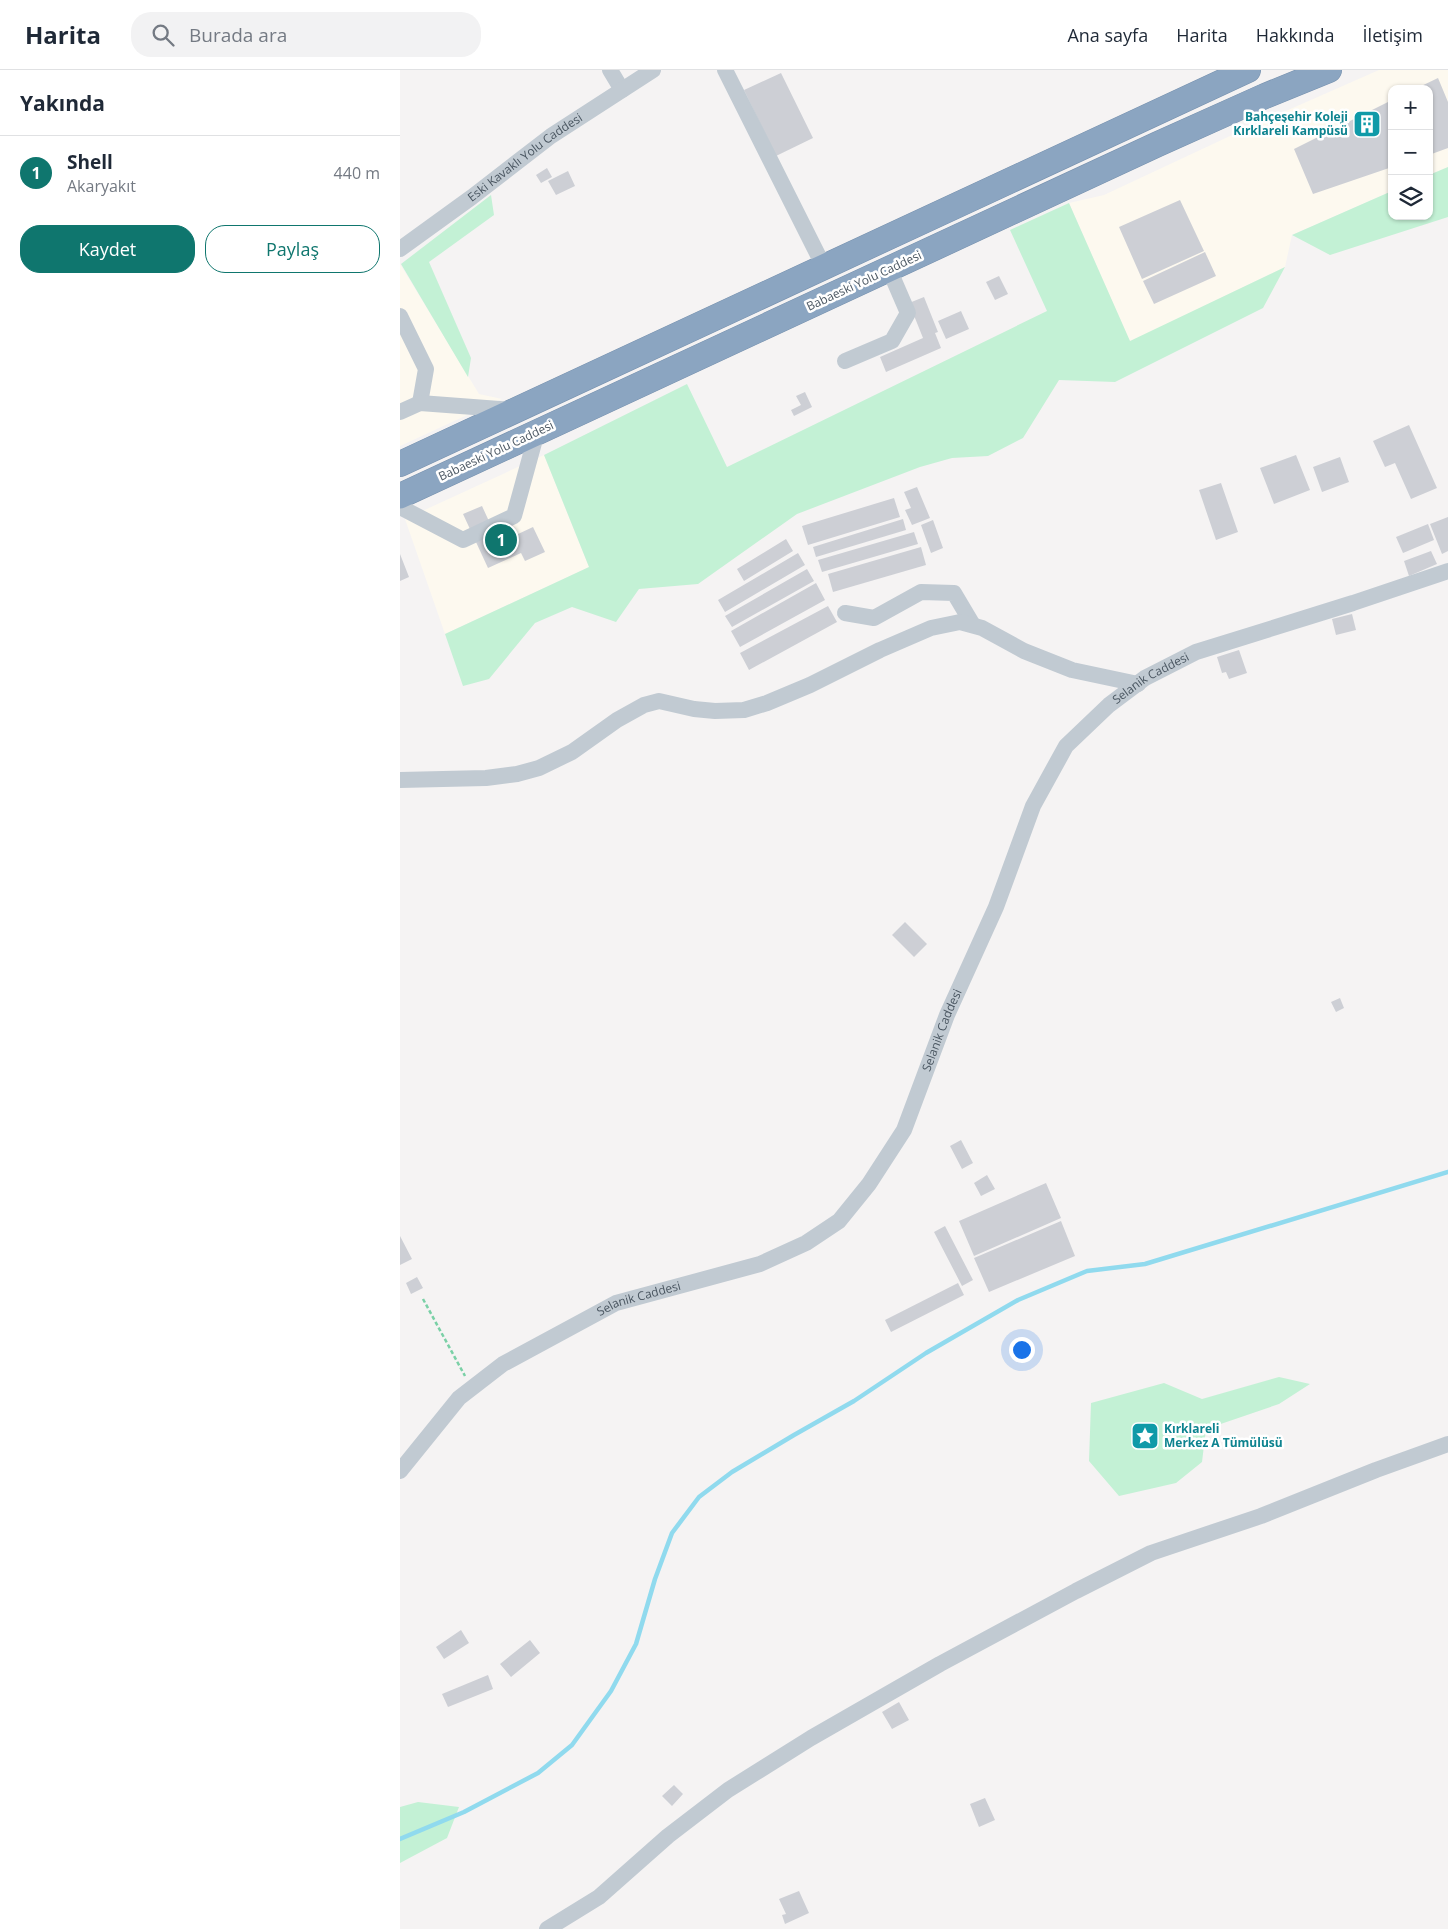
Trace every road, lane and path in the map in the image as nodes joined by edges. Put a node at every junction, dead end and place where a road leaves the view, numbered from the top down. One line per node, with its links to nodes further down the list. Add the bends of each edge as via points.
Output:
1 (610, 70): 6 (street)
2 (653, 70): 6 (street, Eski Kavaklı Yolu Caddesi)
3 (726, 70): 8 (street)
4 (1248, 70): 8 (highway)
5 (1329, 70): 9 (highway, Babaeski Yolu Caddesi, via 1158,144)
6 (622, 90): 7 (street, Eski Kavaklı Yolu Caddesi, via 551,136)
7 (400, 249)
8 (824, 267): 13 (highway)
9 (889, 269): 11 (street, via 908,313 892,341); 15 (highway, Babaeski Yolu Caddesi)
10 (400, 316): 12 (street, via 426,369)
11 (846, 361)
12 (420, 403): 13 (street); 14 (street)
13 (514, 410): 16 (highway)
14 (400, 412)
15 (537, 432): 17 (highway, Babaeski Yolu Caddesi); 18 (street, via 514,516 463,540)
16 (400, 464)
17 (400, 496)
18 (400, 507)
19 (1448, 571): 22 (street, Selanik Caddesi, via 1196,652)
20 (845, 613): 21 (street, via 874,618 921,592 954,592)
21 (972, 625): 22 (street, via 1072,670); 23 (street, via 960,622 931,628 810,685 744,710 694,709 659,701 644,705 572,752 539,768 517,774)
22 (1138, 684): 25 (street, Selanik Caddesi, via 1109,705 1066,746 1033,806 996,907 947,1015 904,1130 869,1184 839,1221 806,1243 760,1264 616,1303 503,1364)
23 (400, 780)
24 (423, 1299): 25 (path)
25 (472, 1388): 27 (street, Selanik Caddesi, via 459,1398)
26 (1448, 1444): 28 (street, via 1261,1516 1151,1553 1068,1595 940,1664 728,1790 668,1836 599,1897)
27 (400, 1471)
28 (547, 1929)

